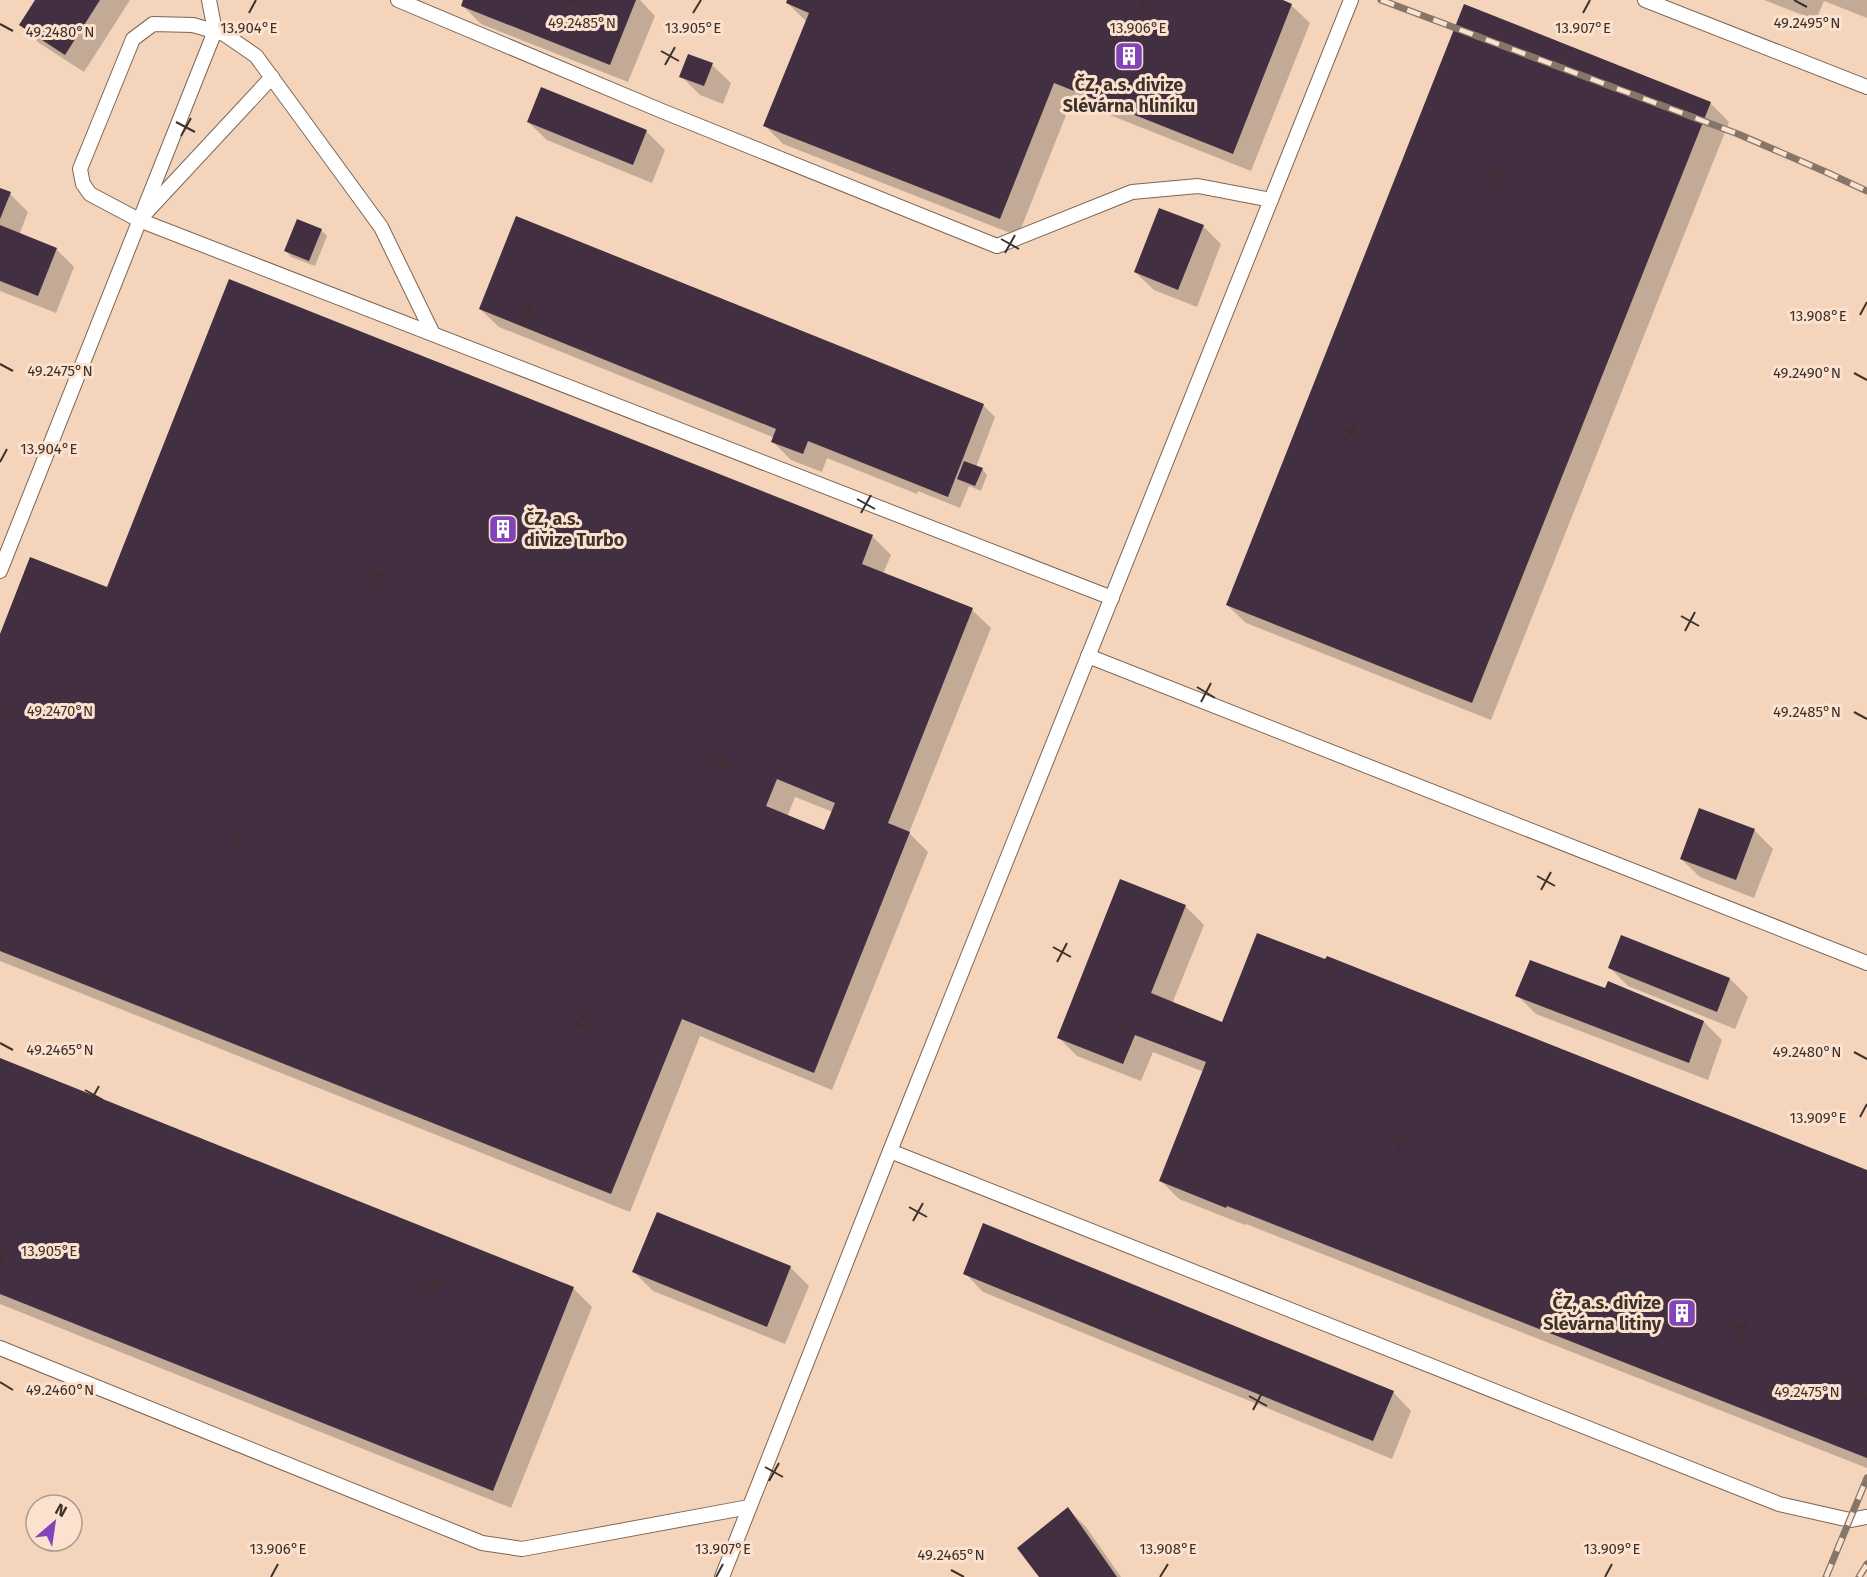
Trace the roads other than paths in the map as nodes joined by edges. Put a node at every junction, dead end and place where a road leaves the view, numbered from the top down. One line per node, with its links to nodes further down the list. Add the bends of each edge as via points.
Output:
1 (209, 0): 5 (lane)
2 (398, 0): 8 (lane, via 997,246 1132,192 1198,186)
3 (1351, 0): 8 (lane)
4 (1645, 0): 7 (lane)
5 (215, 31): 6 (lane, via 256,56); 9 (lane); 9 (lane, via 194,25 153,24 133,39 80,169 82,184 90,194)
6 (272, 77): 9 (lane); 10 (lane, via 381,227)
7 (1867, 87)
8 (1272, 200): 12 (lane)
9 (139, 220): 10 (lane); 11 (lane)
10 (433, 334): 12 (lane)
11 (0, 571)
12 (1112, 598): 13 (lane)
13 (1088, 657): 14 (lane); 15 (lane)
14 (1867, 963)
15 (890, 1150): 17 (lane); 18 (lane, via 1779,1504 1850,1520)
16 (0, 1348): 17 (lane, via 482,1543 522,1549)
17 (749, 1507): 19 (lane)
18 (1867, 1517)
19 (722, 1577)

